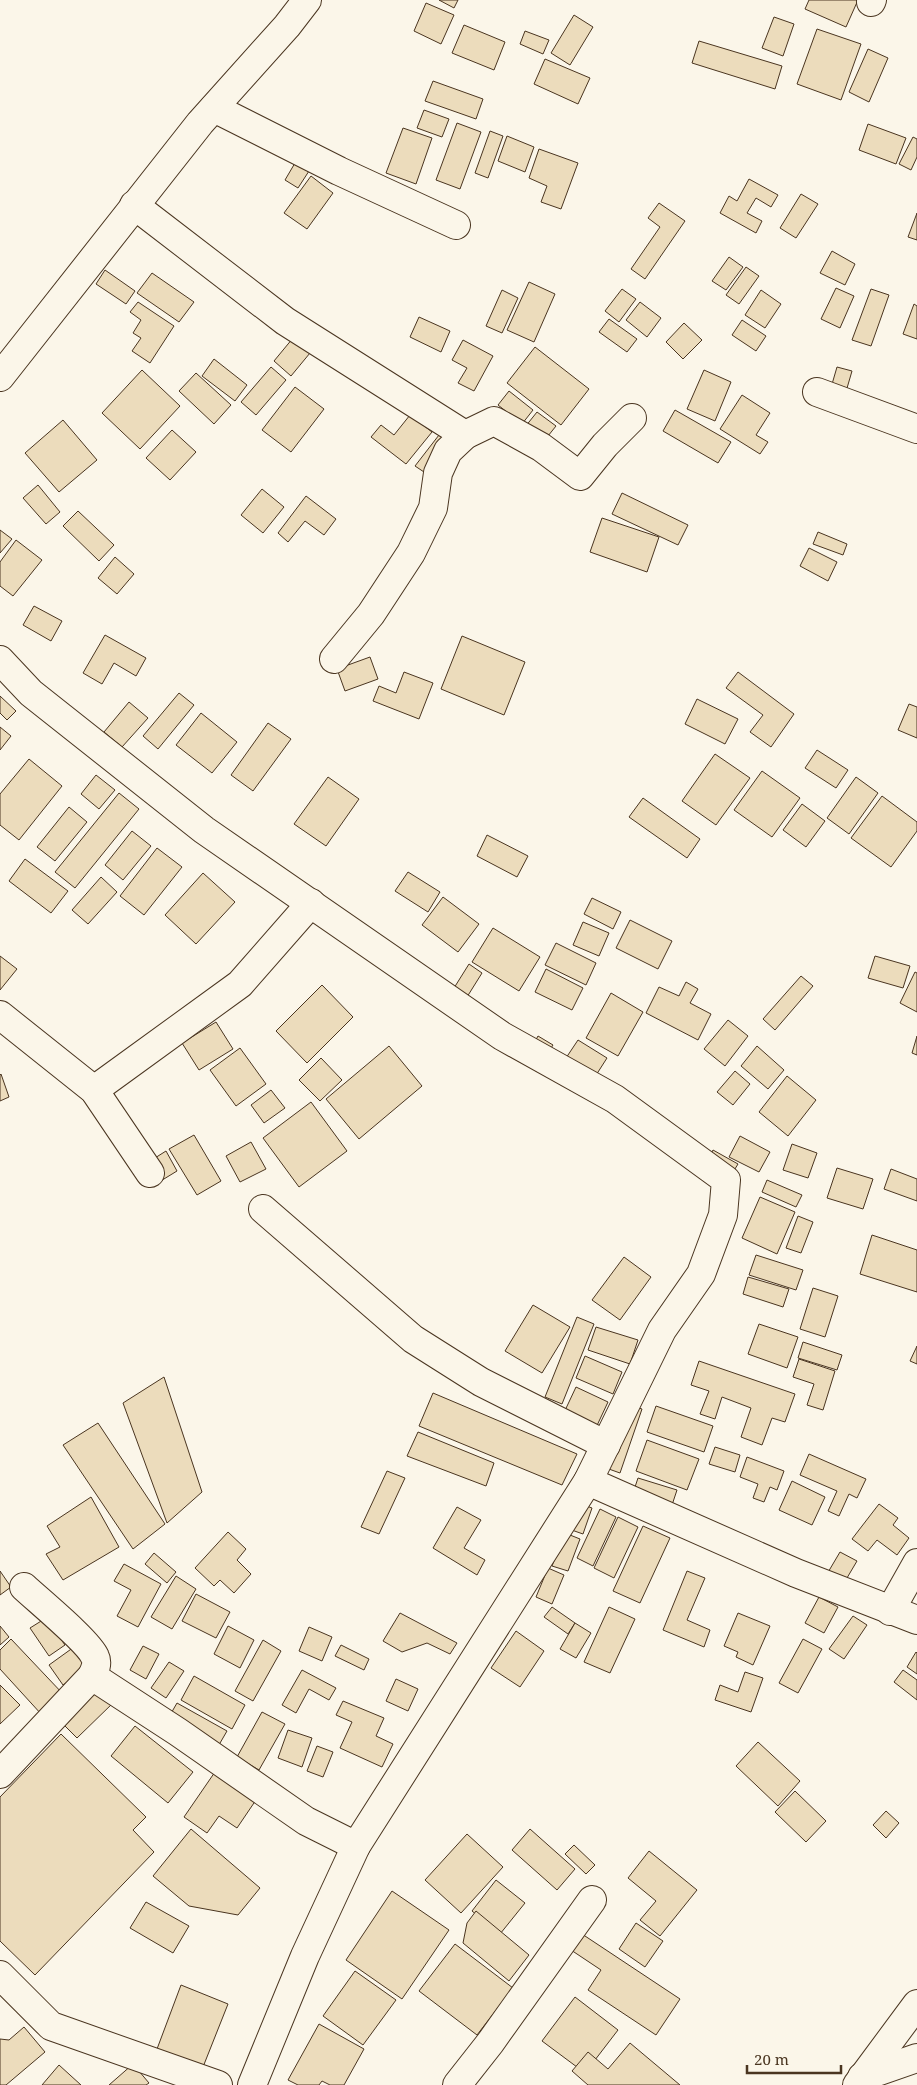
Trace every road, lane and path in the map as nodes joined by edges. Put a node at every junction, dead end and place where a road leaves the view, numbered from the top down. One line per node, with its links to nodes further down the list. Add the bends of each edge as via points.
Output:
1 (307, 0): 2 (street, via 288,26)
2 (214, 108): 3 (street); 4 (street)
3 (134, 206): 5 (street); 9 (street, via 285,321)
4 (456, 225)
5 (0, 377)
6 (817, 392): 8 (street)
7 (632, 418): 9 (street, via 580,476 541,447 494,421)
8 (917, 429)
9 (465, 435): 10 (street, via 448,451 438,473 433,508 411,553 372,614)
10 (334, 659)
11 (0, 660): 12 (street, via 31,694 204,830)
12 (311, 903): 14 (street, via 240,984); 17 (street, via 502,1036 615,1099 726,1180 723,1215 701,1274 662,1330)
13 (0, 1015): 14 (street)
14 (94, 1090): 15 (street)
15 (150, 1173)
16 (263, 1209): 17 (street, via 413,1339 481,1382)
17 (606, 1445): 18 (street)
18 (588, 1480): 21 (street, via 796,1573); 25 (street)
19 (917, 1563): 21 (street)
20 (24, 1587): 23 (street, via 94,1655 96,1668)
21 (890, 1611): 22 (street)
22 (917, 1620)
23 (92, 1676): 24 (street); 25 (street, via 306,1821)
24 (0, 1774)
25 (356, 1846): 32 (street, via 305,1956)
26 (592, 1900): 33 (street)
27 (0, 1975): 31 (street, via 51,2026)
28 (917, 2004): 30 (street)
29 (917, 2058): 30 (street)
30 (859, 2081)
31 (218, 2085)
32 (252, 2085)
33 (457, 2085)

